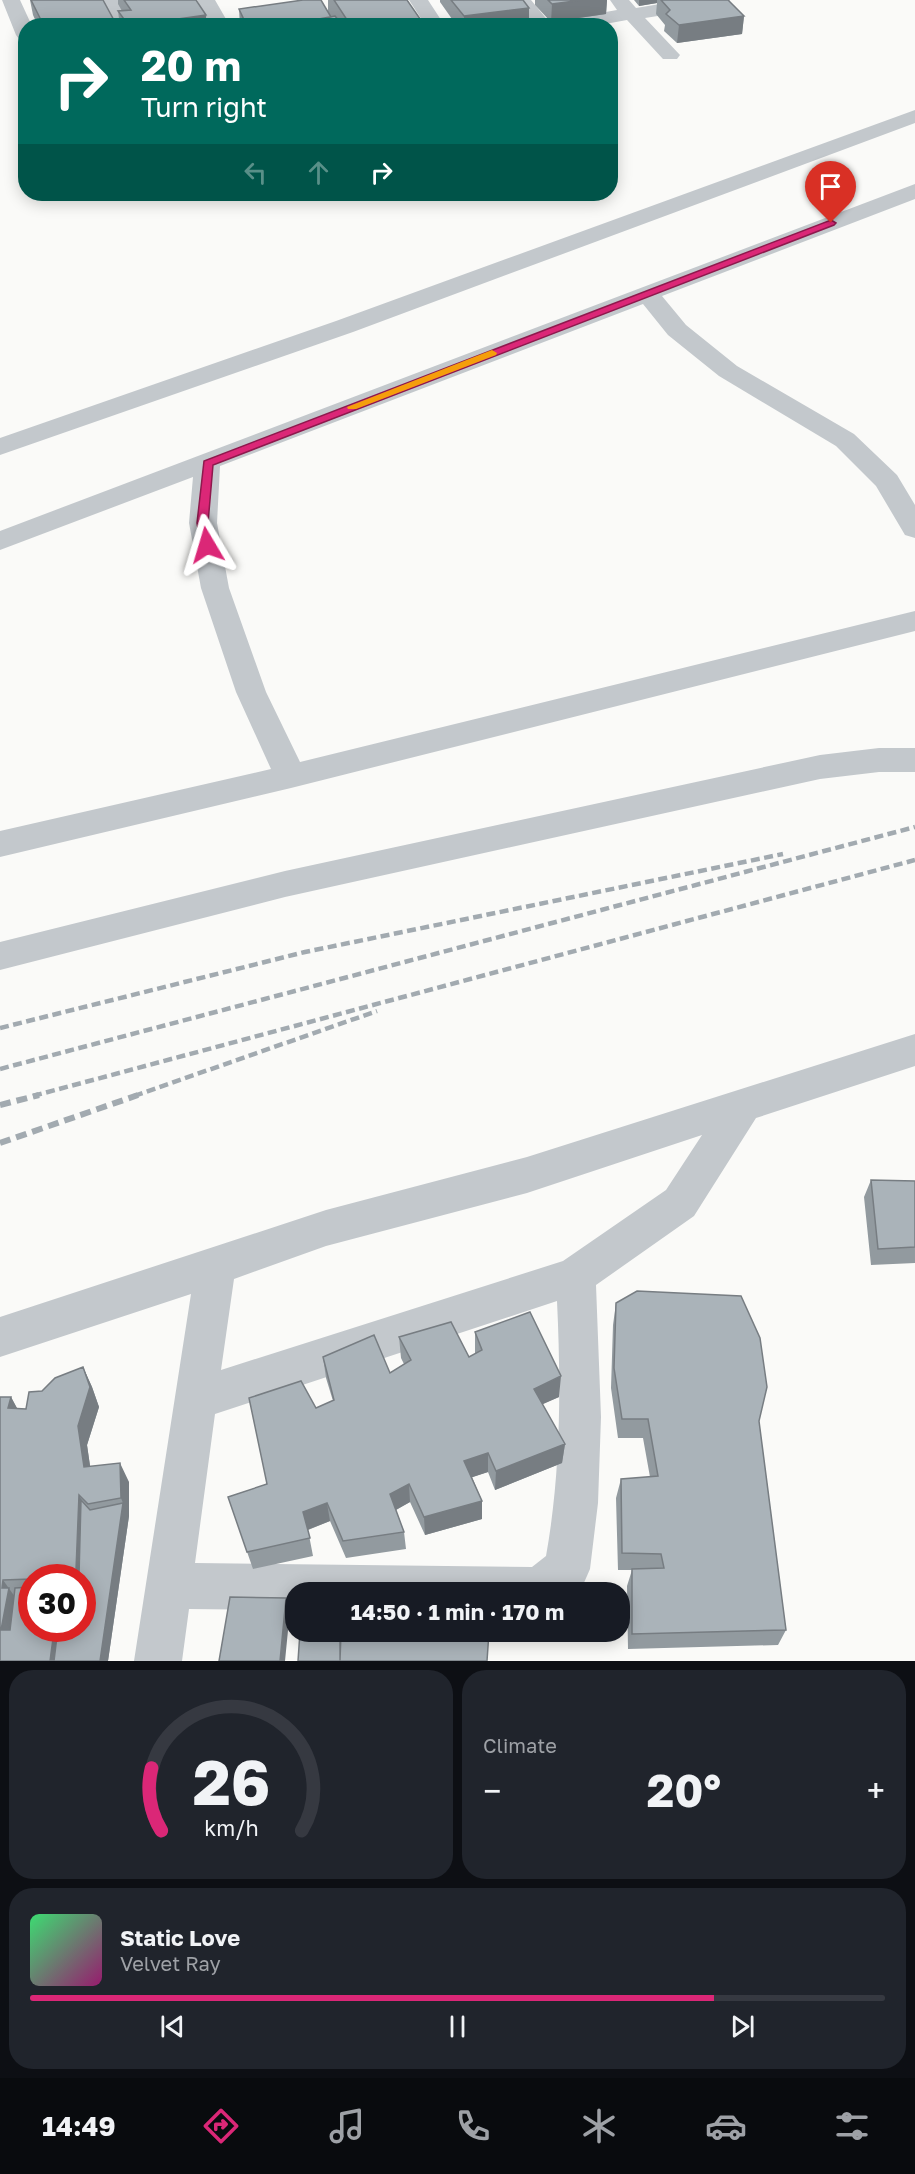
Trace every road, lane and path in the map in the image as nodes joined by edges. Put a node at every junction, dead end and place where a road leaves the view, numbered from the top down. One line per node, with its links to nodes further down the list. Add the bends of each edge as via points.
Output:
1 (110, 0): 11 (street)
2 (206, 0): 12 (street)
3 (418, 0): 13 (street)
4 (521, 0): 14 (street)
5 (618, 0): 9 (street)
6 (721, 0): 8 (street)
7 (13, 2): 10 (street)
8 (695, 2): 9 (street)
9 (632, 15): 15 (street); 16 (street)
10 (19, 18)
11 (117, 18)
12 (216, 18)
13 (430, 18)
14 (536, 18)
15 (611, 18)
16 (670, 55)
17 (915, 116): 20 (street)
18 (915, 191): 19 (street)
19 (647, 293): 21 (street); 22 (street, via 677,330 728,371 845,440 887,481)
20 (0, 447)
21 (207, 463): 23 (street); 26 (street, via 202,523 214,588 251,692)
22 (915, 529)
23 (0, 541)
24 (915, 621): 26 (street)
25 (915, 760): 28 (street, via 820,767 285,884)
26 (291, 776): 27 (street)
27 (0, 844)
28 (0, 956)
29 (915, 1050): 30 (street)
30 (742, 1107): 31 (street, via 527,1175 326,1228); 32 (street, via 680,1203)
31 (215, 1267): 33 (street); 34 (street)
32 (575, 1276): 34 (street); 35 (street, via 580,1327 580,1476 567,1569 539,1590)
33 (0, 1337)
34 (196, 1399): 35 (street)
35 (169, 1586): 36 (street)
36 (158, 1661)

